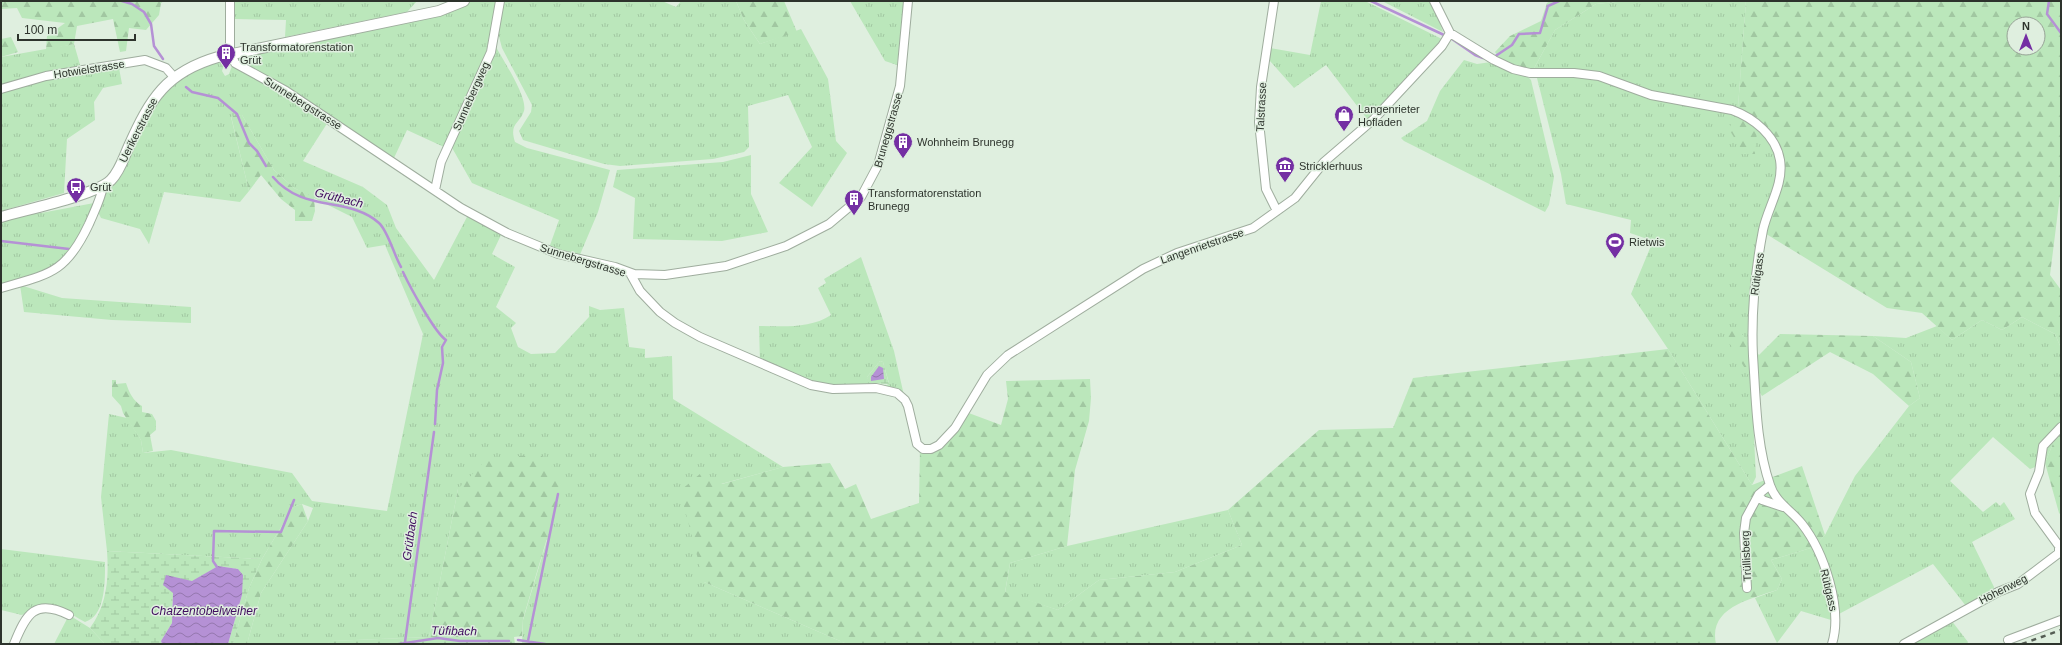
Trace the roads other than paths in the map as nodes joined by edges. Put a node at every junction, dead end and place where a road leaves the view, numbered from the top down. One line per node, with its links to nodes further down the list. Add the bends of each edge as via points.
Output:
1 (230, 1): 8 (street)
2 (464, 1): 8 (street, Uerikerstrasse, via 439,11)
3 (500, 1): 12 (street, Sunnebergweg, via 491,52 440,166)
4 (908, 1): 15 (street, Bruneggstrasse, via 901,83 873,177 853,205 824,227 786,246 748,260 716,269 673,275)
5 (1274, 1): 13 (street, Talstrasse, via 1261,87 1259,122 1266,189)
6 (1434, 1): 7 (street)
7 (1450, 33): 13 (street, Langenrietstrasse, via 1442,46 1374,119 1324,162 1299,194); 19 (street, Rütigass, via 1500,63 1519,71 1535,74 1590,74 1611,79 1651,95 1732,110 1743,114 1758,125 1775,146 1780,159 1780,174 1763,232 1751,321 1757,421)
8 (231, 54): 9 (street, Uerikerstrasse, via 197,64); 12 (street, Sunnebergstrasse, via 235,63 242,68 266,78)
9 (174, 77): 10 (street, Hotwielstrasse, via 166,68 145,60 46,76); 11 (street, Uerikerstrasse, via 150,103 118,172)
10 (1, 89)
11 (103, 186): 14 (street, Uerikerstrasse); 16 (street, via 83,236 68,260 48,273)
12 (435, 190): 15 (street, Sunnebergstrasse, via 484,221 544,249)
13 (1277, 211): 17 (street, Langenrietstrasse, via 1253,228 1156,262 1008,355 987,375 962,419 934,448 920,448 916,442)
14 (1, 217)
15 (630, 273): 17 (street, Sunnebergstrasse, via 640,291 660,312 700,337 811,385 834,389 882,389 897,393)
16 (1, 288)
17 (905, 400)
18 (2061, 427): 28 (street, Höhenweg, via 2043,446 2039,472 2030,494 2035,513 2059,546 2059,553 2018,584 1978,602)
19 (1770, 485): 20 (street, Trüllisberg); 21 (street, Rütigass)
20 (1759, 494): 21 (street, via 1762,500); 22 (street, Trüllisberg, via 1744,527)
21 (1783, 506): 27 (street, Rütigass, via 1803,525 1822,560 1834,604 1835,626)
22 (1747, 588)
23 (69, 616): 26 (street, via 53,609 35,610 24,621)
24 (2061, 620): 25 (street)
25 (2008, 640)
26 (14, 644)
27 (1832, 644)
28 (1904, 644)

